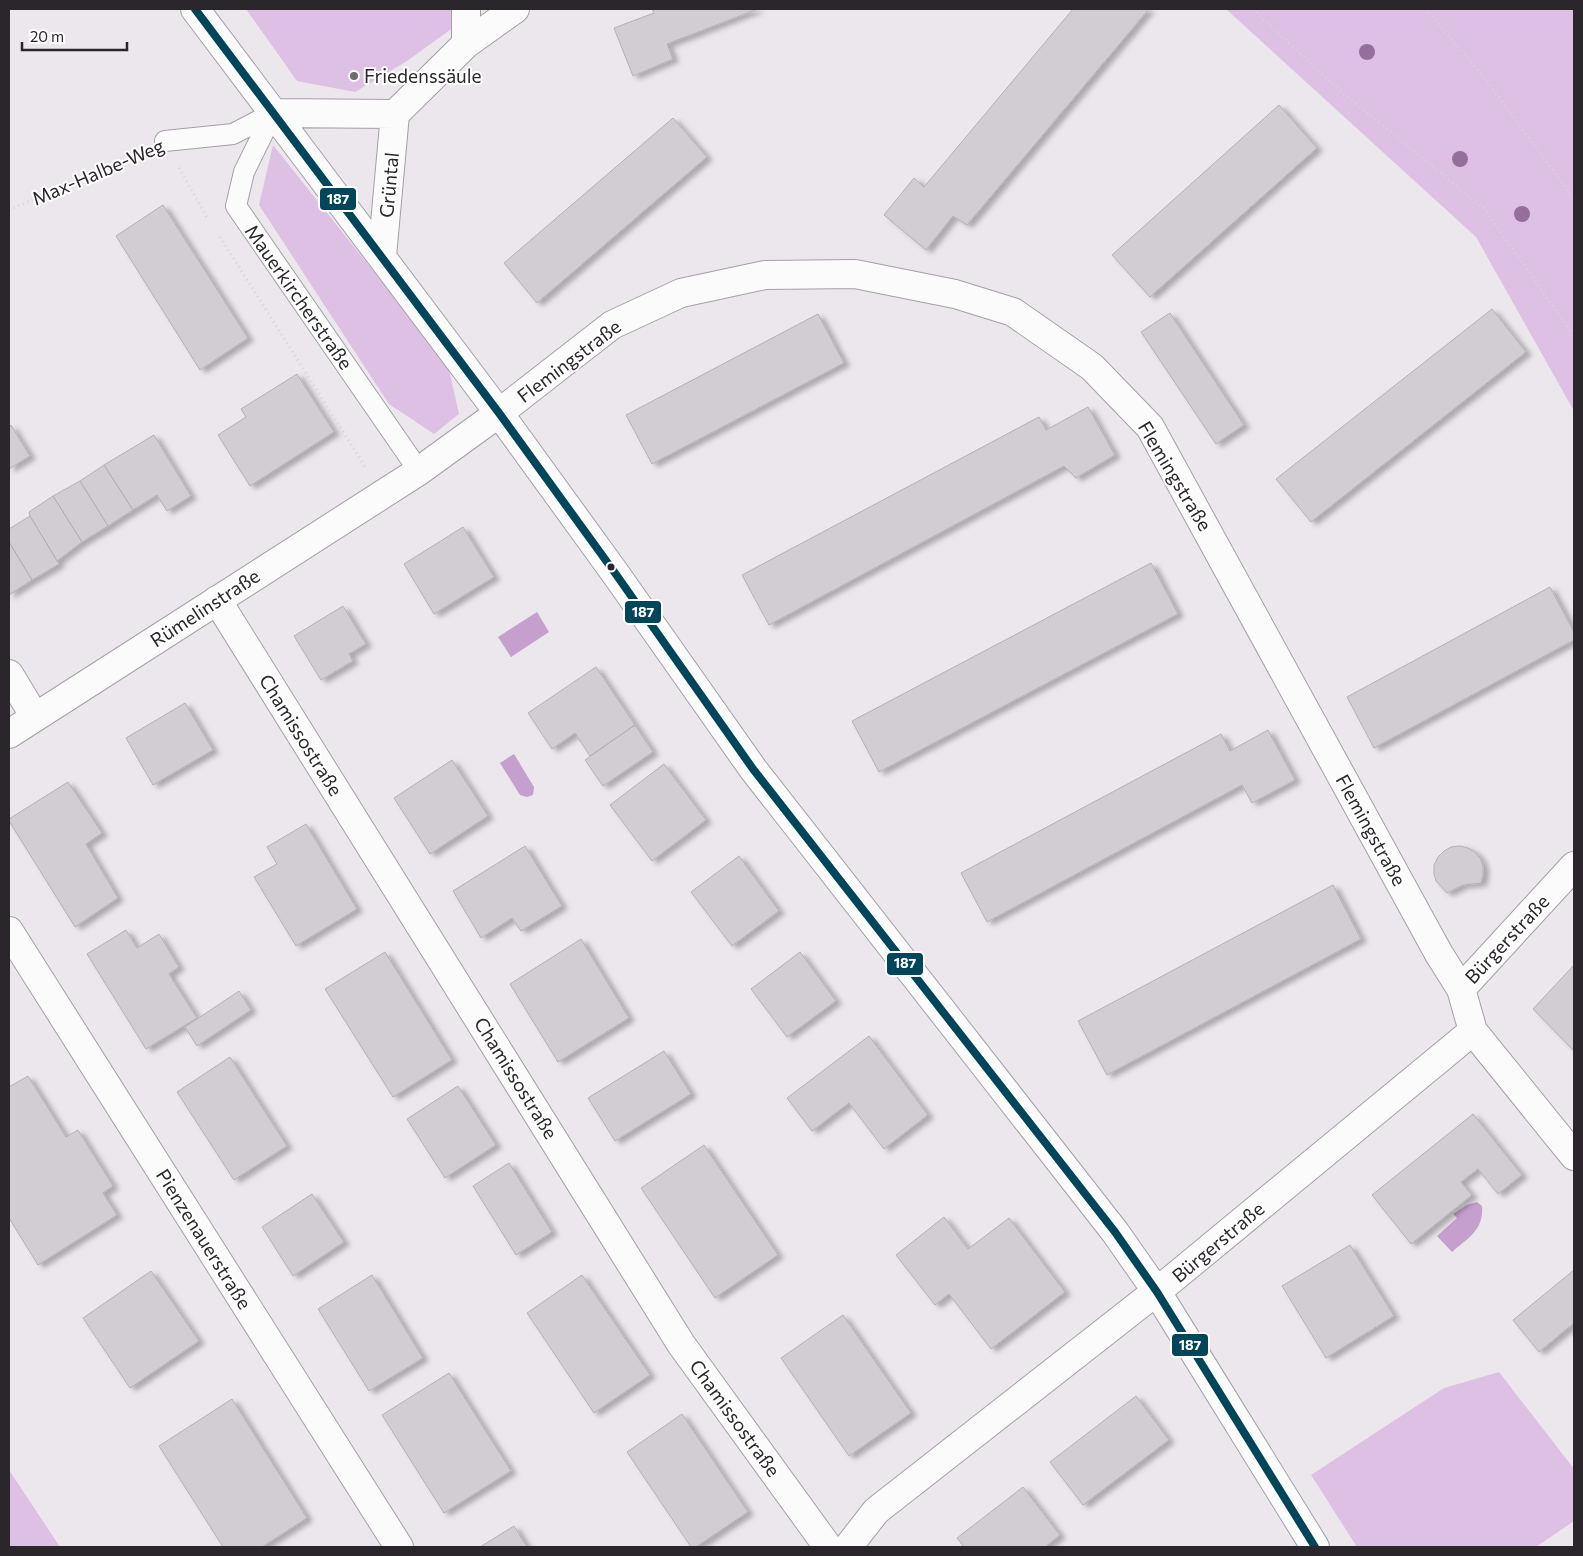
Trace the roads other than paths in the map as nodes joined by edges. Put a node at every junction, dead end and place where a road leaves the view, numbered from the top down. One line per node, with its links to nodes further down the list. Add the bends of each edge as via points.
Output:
1 (195, 9): 5 (street)
2 (466, 9): 4 (street)
3 (515, 9): 4 (street)
4 (466, 44): 6 (street)
5 (273, 113): 6 (street); 7 (lane, Max-Halbe-Weg, via 233,134); 8 (street); 10 (lane, Mauerkircherstraße, via 244,172 236,206)
6 (395, 114): 8 (street, Grüntal)
7 (165, 142)
8 (382, 256): 9 (street)
9 (499, 413): 10 (street, Rümelinstraße); 17 (street, Flemingstraße, via 612,325 681,293 765,275 855,274 955,294 1012,312 1092,368 1150,427); 20 (street, via 753,769 1115,1232)
10 (419, 471): 11 (street, Rümelinstraße)
11 (217, 600): 13 (street, Rümelinstraße); 22 (street, Chamissostraße, via 681,1344)
12 (9, 674): 13 (street)
13 (35, 717): 14 (street, Rümelinstraße)
14 (9, 734)
15 (1574, 866): 17 (street, Bürgerstraße)
16 (9, 931): 21 (street, Pienzenauerstraße)
17 (1460, 989): 18 (street, Flemingstraße)
18 (1473, 1031): 19 (street, Flemingstraße); 20 (street, Bürgerstraße)
19 (1574, 1156)
20 (1157, 1292): 23 (street, Bürgerstraße, via 876,1511); 24 (street)
21 (399, 1547)
22 (828, 1547)
23 (848, 1547)
24 (1315, 1547)

